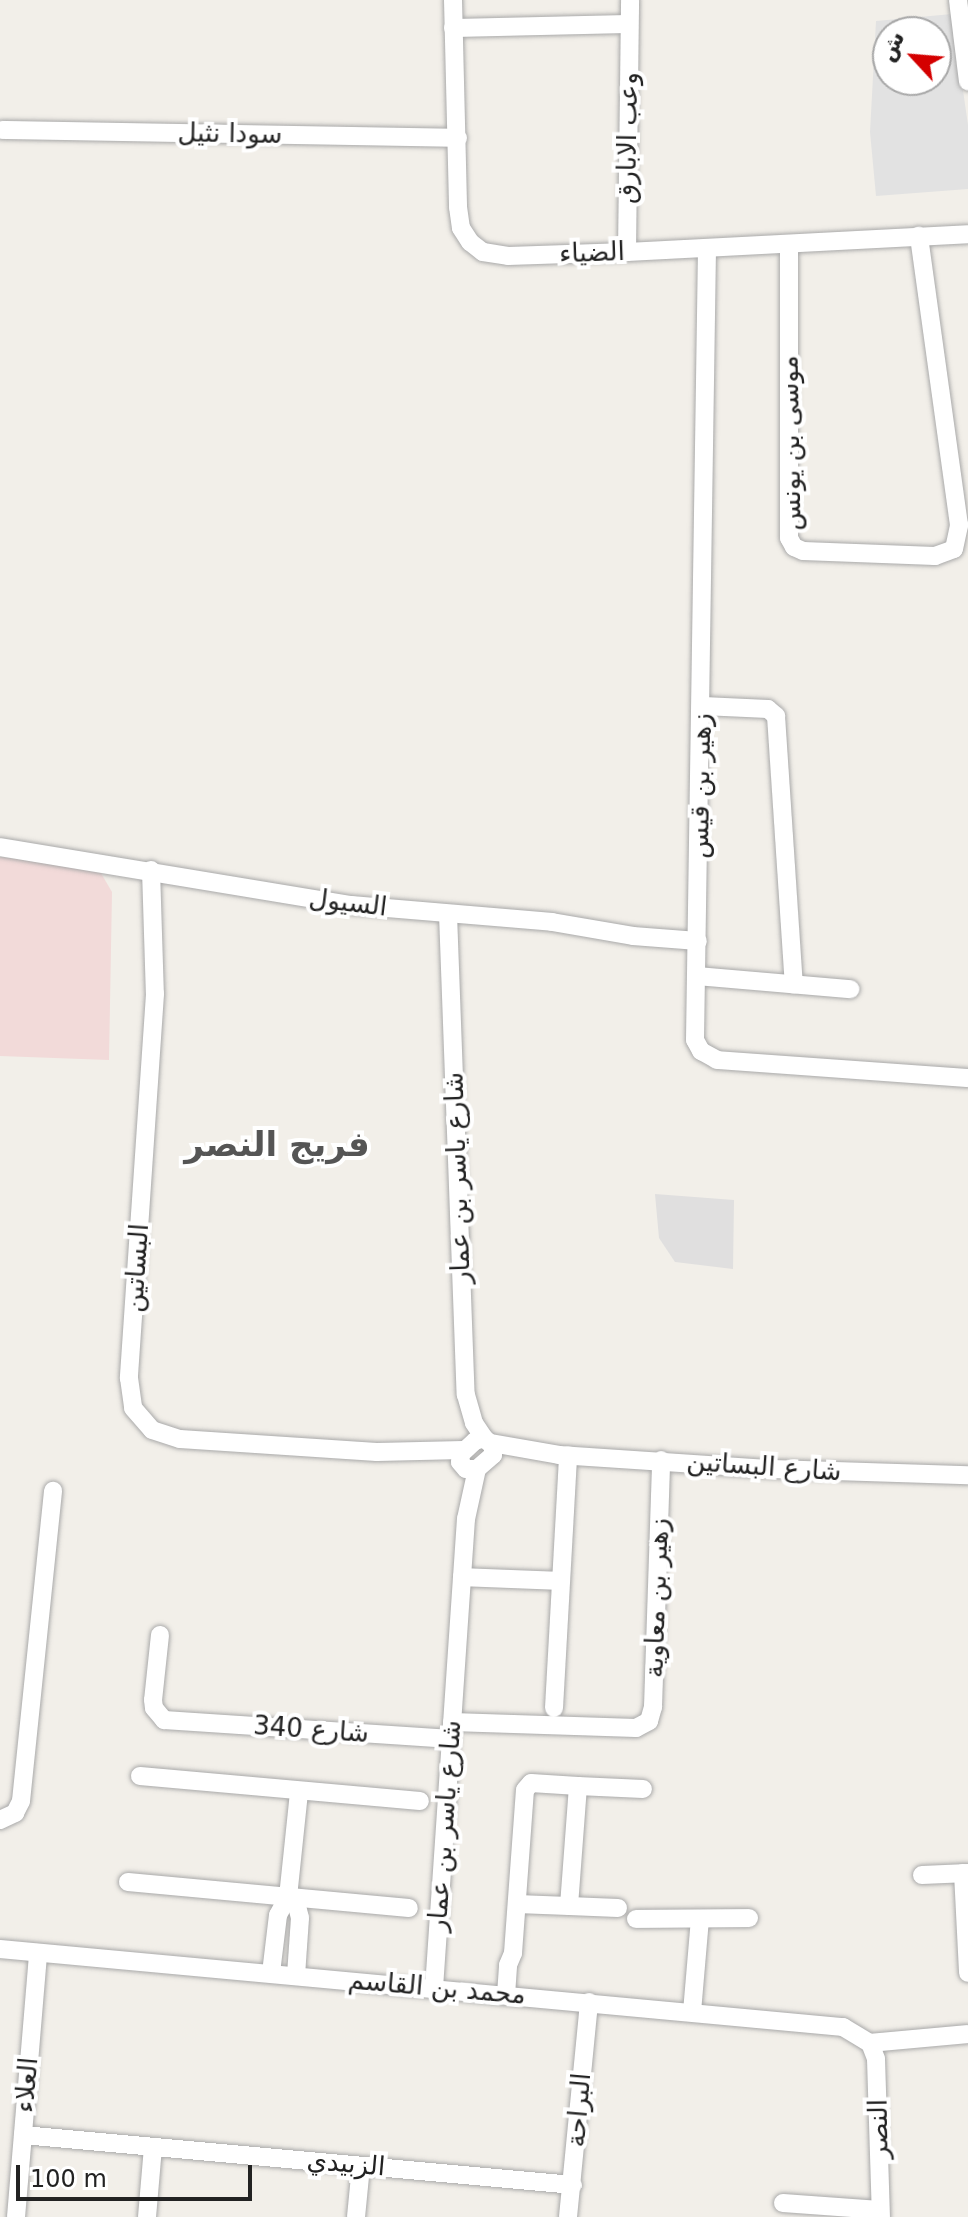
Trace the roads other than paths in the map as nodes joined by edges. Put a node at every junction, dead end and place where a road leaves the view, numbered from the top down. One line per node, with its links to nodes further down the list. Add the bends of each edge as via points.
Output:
1 (453, 0): 5 (street, الضياء)
2 (630, 0): 4 (street, وعب الابارق)
3 (958, 0): 6 (street)
4 (629, 24): 5 (street); 13 (street, وعب الابارق)
5 (453, 28): 8 (street, الضياء)
6 (968, 81)
7 (2, 130): 8 (street, سودا نثيل)
8 (458, 138): 13 (street, الضياء, via 461,228 483,252)
9 (966, 232): 10 (street, الضياء)
10 (919, 236): 11 (street, الضياء); 11 (street, موسى بن يونس, via 959,525 954,549 935,556 803,551 789,538)
11 (789, 244): 12 (street, الضياء)
12 (707, 249): 13 (street, الضياء); 14 (street, زهير بن قيس)
13 (627, 252)
14 (703, 706): 18 (street, زهير بن قيس); 20 (street, via 768,709 776,716)
15 (0, 847): 16 (street, السيول)
16 (151, 870): 17 (street, السيول, via 351,905); 26 (street, البساتين, via 155,994 129,1378 133,1408 165,1436)
17 (448, 914): 18 (street, السيول); 23 (street, شارع ياسر بن عمار, via 466,1395 474,1423)
18 (698, 941): 19 (street, زهير بن قيس)
19 (697, 976): 20 (street); 22 (street, زهير بن قيس, via 695,1040 708,1057)
20 (794, 984): 21 (street)
21 (850, 989)
22 (968, 1078)
23 (488, 1441): 24 (street, شارع البساتين); 26 (street)
24 (564, 1455): 25 (street, شارع البساتين); 26 (street, شارع البساتين); 30 (street)
25 (661, 1460): 27 (street, شارع البساتين); 33 (street, زهير بن معاوية, via 652,1714)
26 (469, 1464): 29 (street, شارع ياسر بن عمار)
27 (968, 1475)
28 (53, 1491): 40 (street, via 21,1801 15,1813)
29 (462, 1577): 30 (street); 34 (street, شارع ياسر بن عمار)
30 (560, 1581): 32 (street)
31 (160, 1635): 34 (street, شارع 340, via 154,1708 164,1720)
32 (554, 1708)
33 (636, 1728): 34 (street, شارع 340)
34 (452, 1730): 58 (street, شارع ياسر بن عمار)
35 (140, 1776): 38 (street)
36 (578, 1786): 37 (street); 45 (street, via 531,1783 525,1790); 46 (street)
37 (643, 1789)
38 (299, 1793): 39 (street); 44 (street)
39 (420, 1801)
40 (0, 1820)
41 (965, 1873): 42 (street); 53 (street)
42 (922, 1875)
43 (128, 1882): 44 (street)
44 (288, 1897): 47 (street); 55 (street, via 277,1922); 57 (street, via 300,1918)
45 (517, 1904): 46 (street); 59 (street)
46 (569, 1906): 48 (street)
47 (409, 1908)
48 (618, 1908)
49 (749, 1918): 51 (street)
50 (636, 1919): 51 (street)
51 (700, 1919): 61 (street)
52 (0, 1949): 54 (street, محمد بن القاسم)
53 (968, 1951): 56 (street)
54 (38, 1953): 55 (street, محمد بن القاسم); 64 (street, العلاء)
55 (271, 1973): 57 (street, محمد بن القاسم)
56 (968, 1973)
57 (296, 1975): 58 (street, محمد بن القاسم)
58 (434, 1988): 59 (street, محمد بن القاسم)
59 (511, 1995): 60 (street, محمد بن القاسم)
60 (589, 2002): 61 (street, محمد بن القاسم); 67 (street, البراحة)
61 (692, 2012): 63 (street, محمد بن القاسم, via 843,2027)
62 (968, 2034): 63 (street)
63 (870, 2043): 69 (street, النصر, via 878,2076)
64 (23, 2135): 65 (street, الزبيدي); 70 (street, العلاء)
65 (153, 2147): 66 (street, الزبيدي); 71 (street)
66 (361, 2166): 67 (street, الزبيدي); 72 (street)
67 (573, 2185): 73 (street, البراحة)
68 (783, 2203): 69 (street)
69 (881, 2213)
70 (16, 2217)
71 (147, 2217)
72 (356, 2217)
73 (568, 2217)

